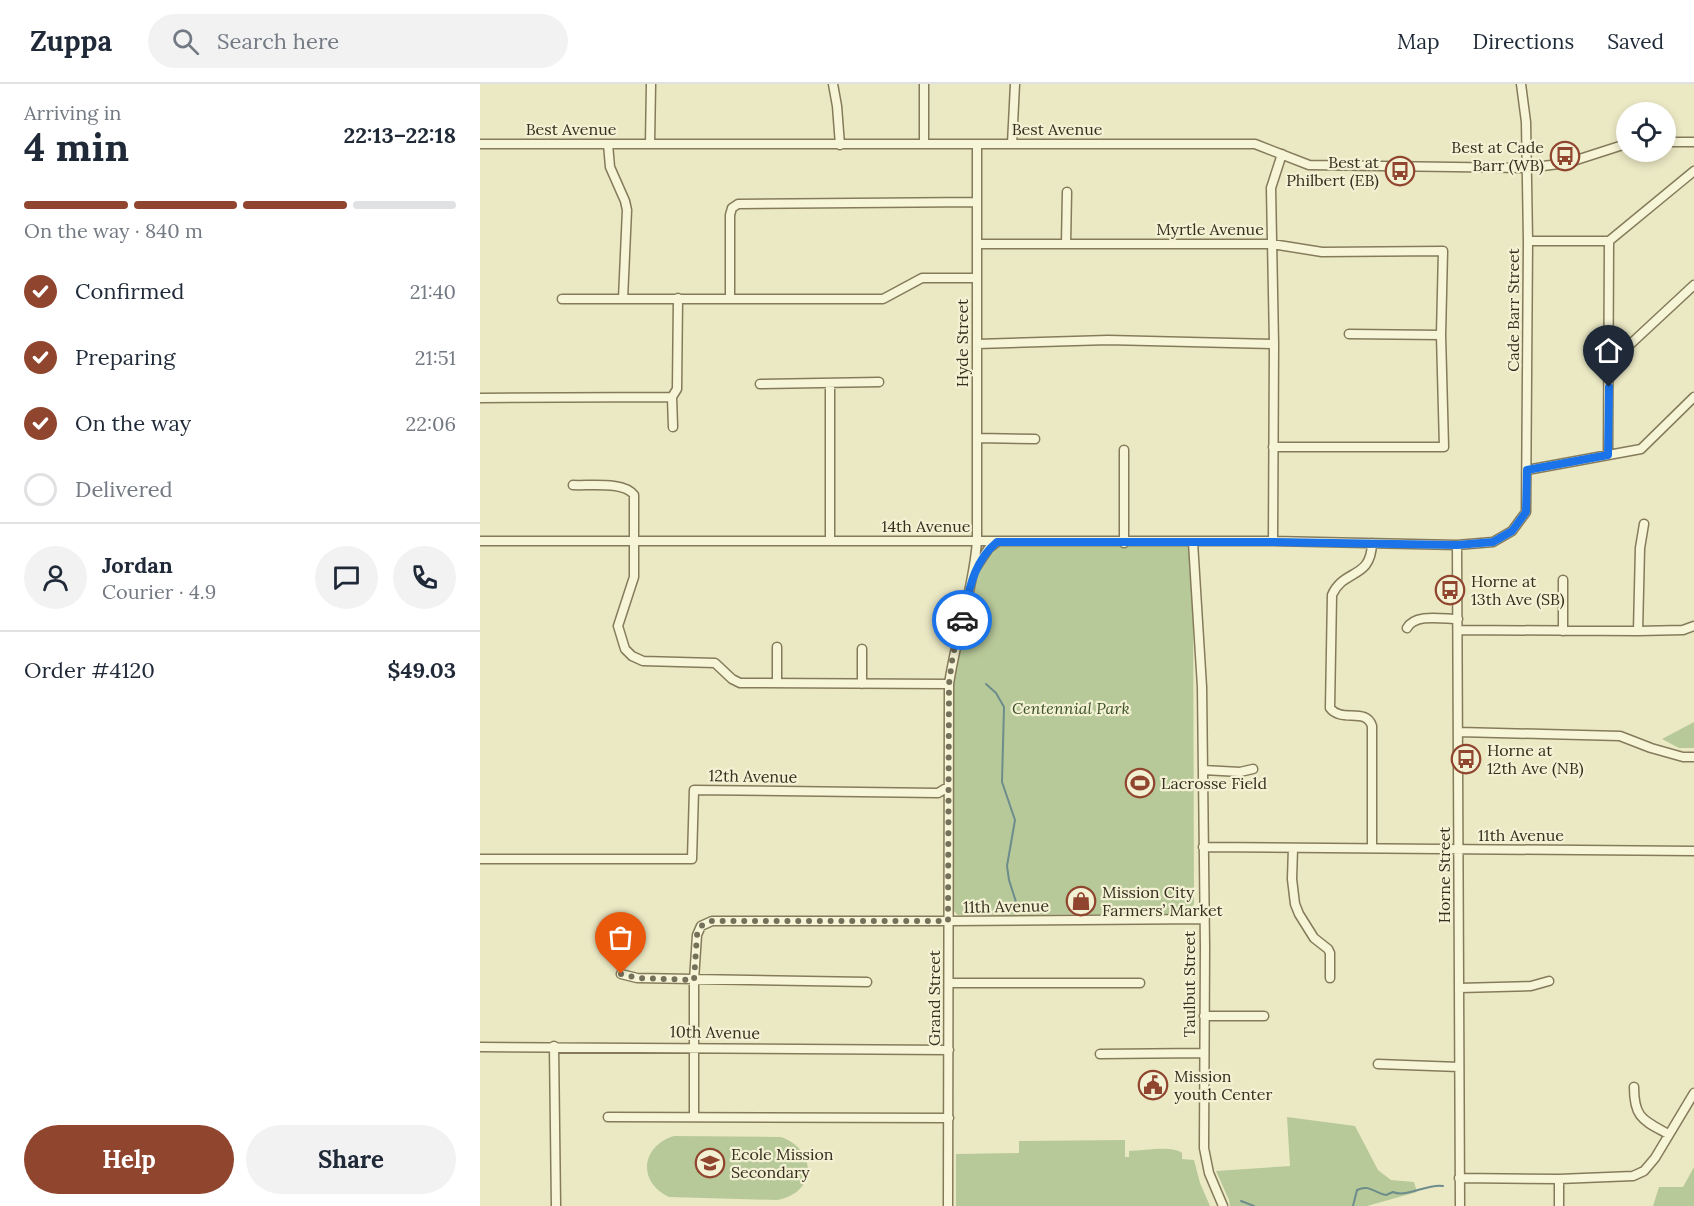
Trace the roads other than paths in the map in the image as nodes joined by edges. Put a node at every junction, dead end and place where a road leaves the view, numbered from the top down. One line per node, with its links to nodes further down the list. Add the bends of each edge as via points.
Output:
1 (651, 84): 10 (street)
2 (833, 84): 14 (street)
3 (924, 84): 11 (street)
4 (1015, 84): 13 (street)
5 (1521, 84): 17 (street, Cade Barr Street)
6 (1676, 142): 7 (street)
7 (1694, 142)
8 (480, 144): 9 (street, Best Avenue)
9 (608, 144): 10 (street, Best Avenue); 31 (street, via 610,167 627,210)
10 (650, 144): 14 (street, Best Avenue)
11 (924, 144): 12 (street, Best Avenue); 14 (street, Best Avenue)
12 (977, 144): 13 (street, Best Avenue); 20 (street, Hyde Street)
13 (1012, 144): 16 (street, Best Avenue, via 1255,144)
14 (840, 145)
15 (1616, 147): 17 (street, Best Avenue, via 1567,163)
16 (1282, 154): 17 (street, Best Avenue, via 1309,165); 25 (street, via 1271,188)
17 (1527, 168): 21 (street, Cade Barr Street)
18 (1694, 171): 22 (street)
19 (1067, 192): 24 (street)
20 (977, 202): 23 (street, Hyde Street); 29 (street, via 738,204 730,215)
21 (1528, 241): 22 (street); 49 (street, Cade Barr Street)
22 (1609, 241): 36 (street)
23 (977, 244): 24 (street, Myrtle Avenue); 26 (street, Hyde Street)
24 (1066, 244): 25 (street, Myrtle Avenue)
25 (1272, 244): 33 (street, Myrtle Avenue, via 1322,252 1443,251); 35 (street)
26 (977, 278): 29 (street, via 922,278 884,299); 34 (street, Hyde Street)
27 (1694, 285): 36 (street)
28 (678, 298): 29 (street); 31 (street); 40 (street, via 677,389)
29 (730, 298)
30 (562, 299): 31 (street)
31 (623, 299)
32 (1349, 334): 33 (street)
33 (1441, 335): 46 (street, via 1444,447)
34 (977, 344): 35 (street, via 1108,340); 44 (street, Hyde Street)
35 (1274, 344): 46 (street)
36 (1609, 364): 48 (street)
37 (879, 382): 38 (street)
38 (830, 383): 39 (street); 55 (street)
39 (760, 384)
40 (672, 397): 42 (street); 43 (street)
41 (1694, 397): 48 (street, via 1641,448)
42 (480, 398)
43 (673, 427)
44 (977, 438): 45 (street); 56 (street, Hyde Street)
45 (1035, 439)
46 (1274, 447): 59 (street)
47 (1124, 450): 60 (street)
48 (1608, 455): 49 (street)
49 (1527, 470): 52 (street, Cade Barr Street, via 1526,512)
50 (573, 485): 54 (street, via 621,486 632,491)
51 (1644, 524): 70 (street)
52 (1512, 531): 62 (street, 14th Avenue, via 1493,542)
53 (480, 541): 54 (street, 14th Avenue)
54 (634, 541): 55 (street, 14th Avenue); 73 (street, via 633,582 619,622 628,653 643,661 711,662 736,682)
55 (830, 541): 56 (street, 14th Avenue)
56 (977, 542): 57 (street, 14th Avenue); 63 (street, Grand Street)
57 (997, 542): 60 (street, 14th Avenue); 63 (street)
58 (1193, 542): 59 (street, 14th Avenue); 60 (street, 14th Avenue); 79 (street, Taulbut Street)
59 (1273, 542): 61 (street, 14th Avenue)
60 (1124, 543)
61 (1372, 543): 62 (street, 14th Avenue); 83 (street, via 1369,562 1336,586 1332,595 1330,708 1340,715 1366,717 1372,726)
62 (1457, 545): 65 (street, Horne Street)
63 (975, 569): 75 (street, Grand Street)
64 (1563, 580): 69 (street)
65 (1458, 619): 67 (street, via 1416,620); 68 (street, Horne Street)
66 (1694, 626): 70 (street, via 1683,630)
67 (1407, 628)
68 (1458, 630): 69 (street); 76 (street, Horne Street)
69 (1563, 631): 70 (street)
70 (1638, 631)
71 (777, 647): 73 (street)
72 (862, 649): 74 (street)
73 (777, 683): 74 (street)
74 (862, 684): 75 (street)
75 (949, 684): 80 (street, Grand Street)
76 (1459, 732): 77 (street, via 1620,736 1651,748); 84 (street, Horne Street)
77 (1694, 757)
78 (1252, 769): 79 (street)
79 (1203, 770): 81 (street, Taulbut Street)
80 (948, 787): 86 (street, 12th Avenue, via 938,793 694,790 692,860); 88 (street, Grand Street)
81 (1203, 847): 82 (street, 11th Avenue); 87 (street, Taulbut Street)
82 (1293, 848): 83 (street, 11th Avenue); 90 (street, via 1295,904 1314,938 1330,953)
83 (1372, 848): 84 (street, 11th Avenue)
84 (1460, 850): 85 (street, 11th Avenue); 96 (street, Horne Street)
85 (1694, 851)
86 (480, 859)
87 (1204, 919): 88 (street, 11th Avenue); 97 (street, Taulbut Street)
88 (948, 921): 91 (street, 11th Avenue, via 712,921 701,926 697,935); 94 (street, Grand Street)
89 (621, 974): 91 (street)
90 (1330, 978)
91 (694, 980): 93 (street); 101 (street)
92 (1549, 981): 96 (street, via 1531,986)
93 (867, 982)
94 (949, 983): 95 (street); 102 (street, Grand Street)
95 (1140, 983)
96 (1459, 988): 106 (street, Horne Street)
97 (1204, 1016): 98 (street); 103 (street, Taulbut Street)
98 (1264, 1016)
99 (555, 1046): 100 (street, 10th Avenue); 101 (street, 10th Avenue); 115 (street)
100 (480, 1047)
101 (694, 1047): 102 (street, 10th Avenue); 110 (street)
102 (949, 1050): 111 (street, Grand Street)
103 (1203, 1053): 104 (street); 117 (street, Taulbut Street, via 1204,1148 1209,1173)
104 (1100, 1054)
105 (1378, 1064): 106 (street)
106 (1459, 1067): 113 (street, Horne Street)
107 (1634, 1087): 112 (street, via 1634,1106 1646,1122)
108 (1694, 1093): 112 (street)
109 (608, 1117): 110 (street)
110 (694, 1117): 111 (street)
111 (949, 1118): 116 (street, Grand Street)
112 (1668, 1134): 114 (street, via 1655,1158 1644,1171 1633,1176)
113 (1460, 1178): 114 (street); 118 (street, Horne Street)
114 (1559, 1179): 119 (street)
115 (556, 1206)
116 (948, 1206)
117 (1223, 1206)
118 (1460, 1206)
119 (1559, 1206)

